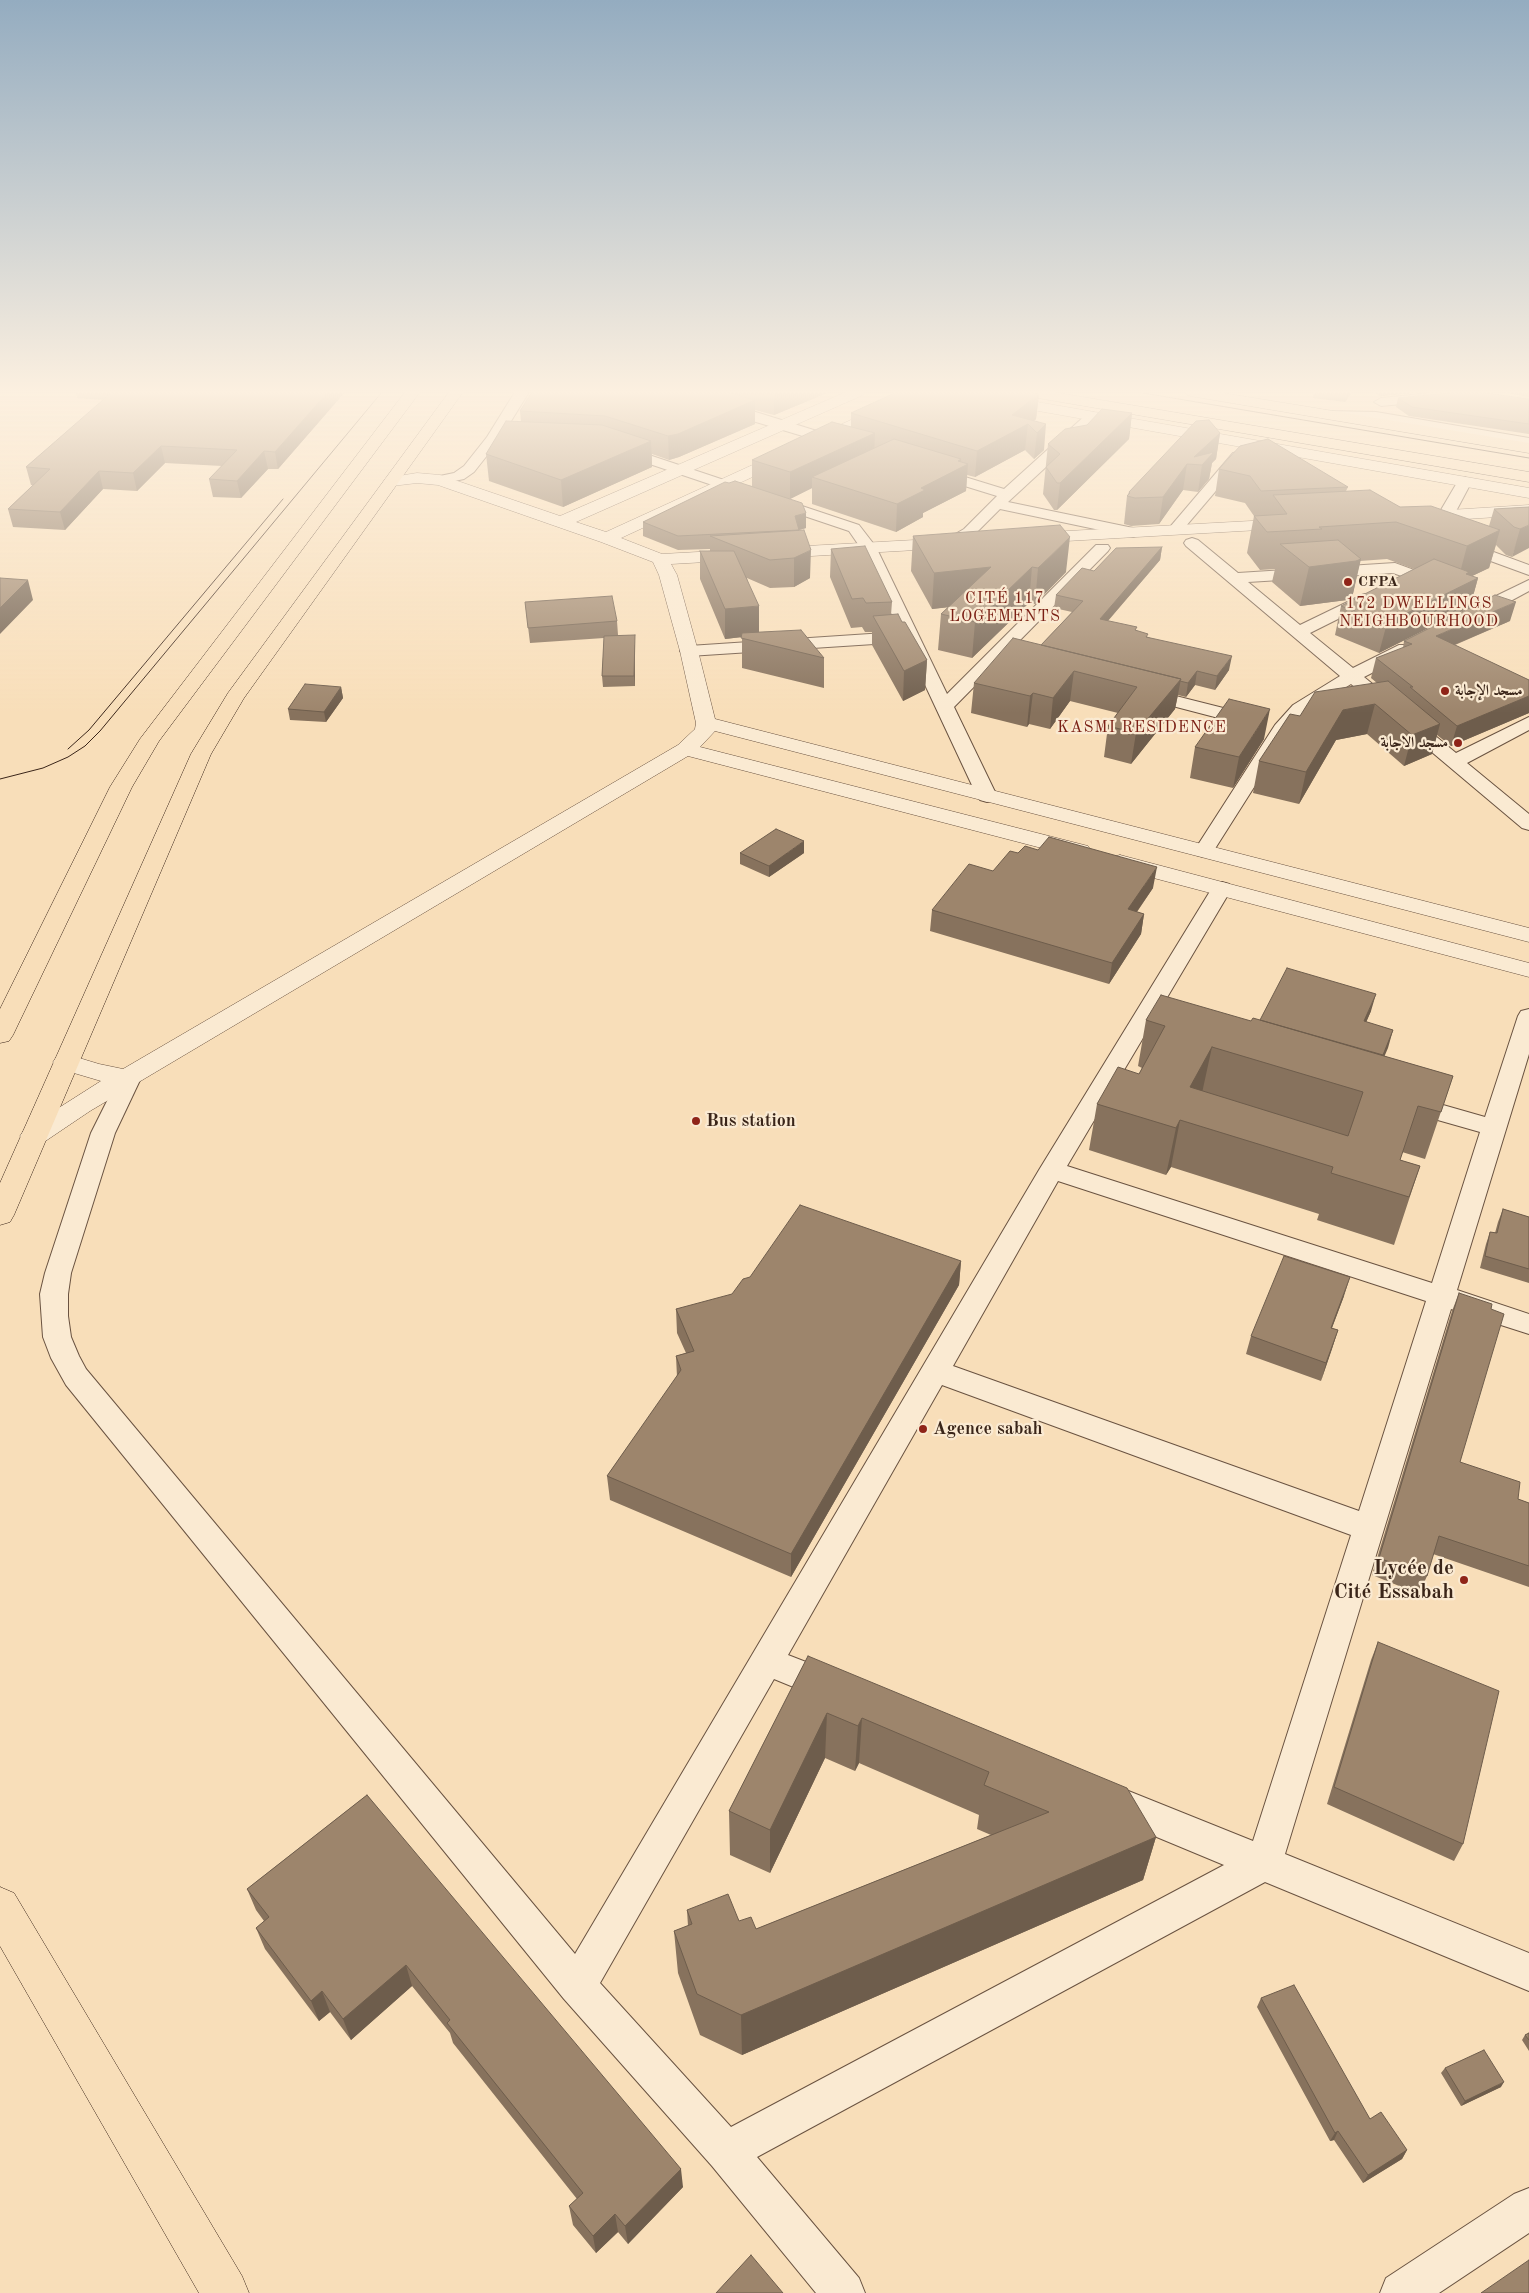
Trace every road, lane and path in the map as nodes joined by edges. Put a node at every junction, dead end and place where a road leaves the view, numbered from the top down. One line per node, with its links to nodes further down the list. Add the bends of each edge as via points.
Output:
1 (331, 499): 60 (main road, via 150,739 121,788)
2 (378, 499): 61 (main road, via 235,697 201,754)
3 (495, 499): 15 (street)
4 (614, 499): 15 (street)
5 (690, 499): 20 (street)
6 (770, 499): 11 (street)
7 (808, 499): 11 (street)
8 (1002, 499): 18 (street); 23 (street, via 970,532)
9 (1202, 499): 17 (street)
10 (1455, 499): 13 (street)
11 (792, 506): 26 (street, via 854,528)
12 (1529, 510): 13 (street)
13 (1446, 515): 14 (street)
14 (1398, 518)
15 (561, 522): 20 (street)
16 (1529, 523): 19 (street)
17 (1175, 530): 18 (street); 24 (street, via 1299,530)
18 (1132, 532): 25 (street, via 1020,546)
19 (1421, 532)
20 (607, 538): 28 (street)
21 (1448, 540): 29 (street)
22 (980, 541): 23 (street)
23 (951, 542): 26 (street)
24 (1192, 543): 25 (street); 31 (street)
25 (1102, 548): 43 (street)
26 (871, 554): 27 (street); 28 (street); 40 (street)
27 (963, 556)
28 (664, 567): 42 (street)
29 (1529, 570)
30 (1415, 576): 31 (street, via 1395,568); 32 (street); 34 (street)
31 (1233, 578): 39 (street)
32 (1399, 584)
33 (1529, 585): 37 (street)
34 (1449, 588)
35 (1382, 592): 39 (street)
36 (1475, 598): 37 (street)
37 (1492, 604): 38 (street)
38 (1457, 622)
39 (1298, 632): 45 (street)
40 (910, 636): 42 (street); 47 (street)
41 (1422, 640): 45 (street)
42 (690, 651): 48 (street)
43 (996, 656): 44 (street); 47 (street)
44 (1015, 660)
45 (1352, 676): 50 (street, via 1299,708); 52 (street)
46 (1129, 690): 50 (street)
47 (944, 707): 53 (street)
48 (706, 723): 51 (street, via 705,731); 53 (street)
49 (1529, 723): 52 (street)
50 (1282, 729): 55 (street)
51 (685, 749): 56 (street); 62 (street)
52 (1454, 762): 54 (street)
53 (987, 796): 55 (street)
54 (1529, 824)
55 (1204, 851): 57 (street)
56 (1222, 888): 58 (street); 66 (street, via 1148,1028)
57 (1529, 935)
58 (1529, 970)
59 (1529, 1016): 64 (street)
60 (0, 1035)
61 (66, 1062): 62 (street, via 95,1072); 65 (main road)
62 (129, 1078): 65 (street); 78 (street, via 103,1133 58,1273 54,1316 65,1358 76,1377)
63 (1391, 1098): 64 (street)
64 (1494, 1128): 68 (street)
65 (34, 1136): 67 (main road)
66 (1052, 1170): 68 (street); 70 (street)
67 (0, 1215)
68 (1442, 1296): 69 (street); 71 (street)
69 (1529, 1324)
70 (935, 1370): 71 (street); 72 (street)
71 (1369, 1528): 75 (street)
72 (766, 1661): 73 (street); 78 (street)
73 (858, 1698)
74 (1079, 1788): 75 (street)
75 (1264, 1863): 77 (street); 79 (street)
76 (0, 1907): 81 (main road)
77 (1529, 1972)
78 (577, 1986): 79 (street)
79 (726, 2152): 82 (street)
80 (1529, 2209): 83 (street)
81 (225, 2293)
82 (844, 2293)
83 (1401, 2293)

